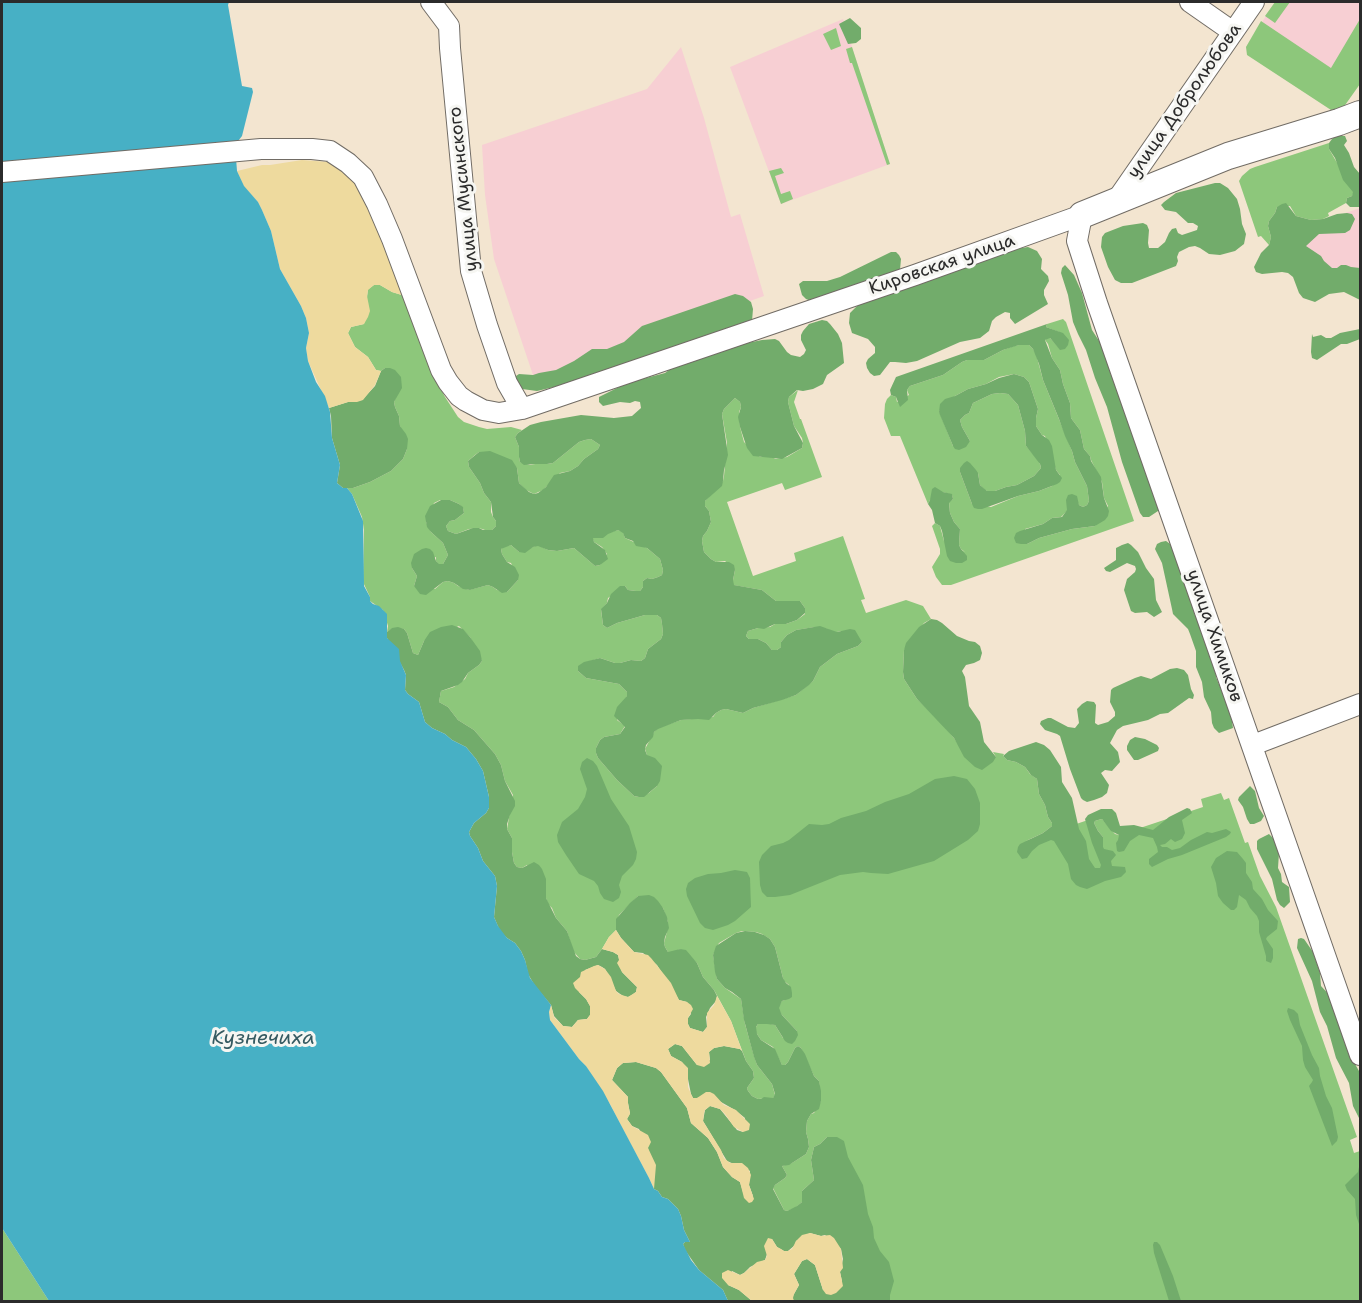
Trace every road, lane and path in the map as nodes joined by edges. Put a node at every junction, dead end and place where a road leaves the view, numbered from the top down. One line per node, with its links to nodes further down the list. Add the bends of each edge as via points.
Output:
1 (431, 2): 9 (street, улица Мусинского, via 449,26 471,271 507,383)
2 (1190, 2): 4 (street)
3 (1254, 2): 4 (street, улица Добролюбова)
4 (1233, 32): 7 (street, улица Добролюбова)
5 (1360, 114): 7 (main road, Кировская улица, via 1228,156)
6 (2, 172): 9 (street, Кировская улица, via 261,150 330,151 363,177 381,212 448,382 476,408 499,413)
7 (1116, 201): 8 (main road, Кировская улица)
8 (1082, 215): 9 (street, Кировская улица); 11 (street, улица Химиков, via 1077,241)
9 (522, 409)
10 (1360, 704): 11 (street)
11 (1252, 745): 12 (street, улица Химиков)
12 (1360, 1055)

